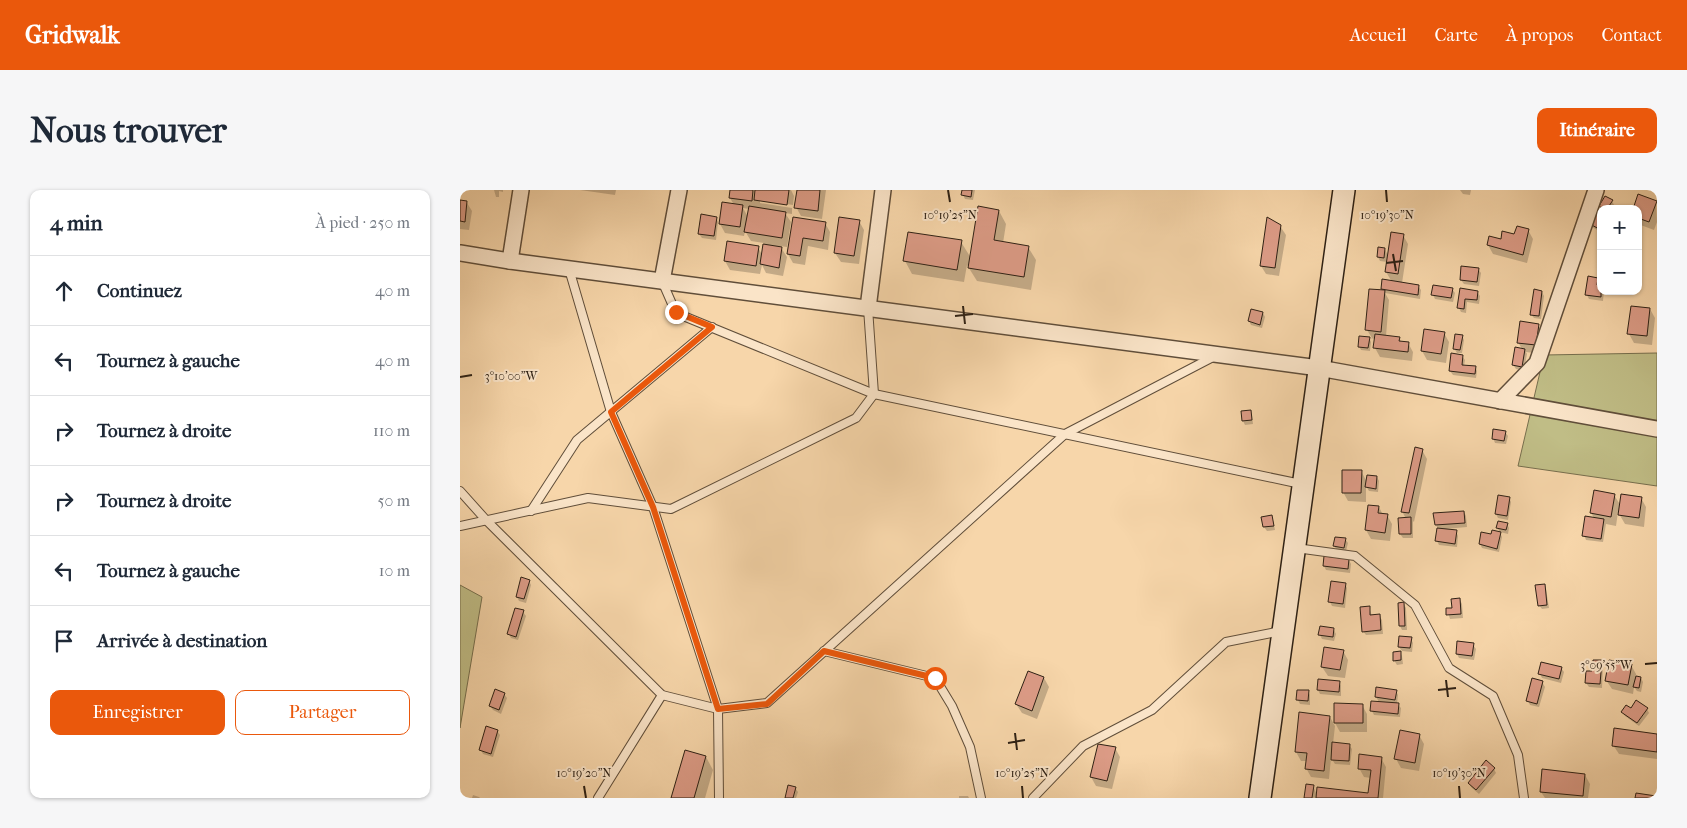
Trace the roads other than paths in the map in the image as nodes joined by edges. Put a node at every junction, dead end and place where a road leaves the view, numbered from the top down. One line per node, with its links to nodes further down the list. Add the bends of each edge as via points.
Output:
1 (521, 190): 7 (street)
2 (679, 190): 9 (street)
3 (883, 190): 10 (street)
4 (1344, 190): 13 (main road)
5 (1596, 190): 15 (street, via 1537,363)
6 (460, 253): 7 (street)
7 (510, 261): 8 (street)
8 (570, 269): 9 (street); 16 (lane)
9 (662, 281): 10 (street); 11 (lane, via 676,312)
10 (868, 308): 12 (street); 14 (lane)
11 (712, 327): 14 (lane); 16 (lane)
12 (1217, 355): 13 (street); 18 (lane)
13 (1319, 368): 15 (street); 19 (main road)
14 (874, 394): 18 (lane); 21 (lane, via 856,418 671,509)
15 (1500, 401): 17 (street)
16 (611, 412): 21 (lane); 22 (lane, via 577,440)
17 (1657, 429)
18 (1065, 434): 19 (lane); 27 (lane)
19 (1303, 484): 25 (main road)
20 (460, 491): 23 (lane)
21 (653, 507): 22 (lane, via 588,498); 29 (lane)
22 (530, 511): 23 (lane)
23 (486, 520): 24 (lane); 28 (lane)
24 (460, 526)
25 (1294, 548): 26 (main road); 35 (lane, via 1355,556 1415,605 1449,668 1493,696 1518,755)
26 (1283, 630): 33 (lane, via 1226,642 1152,710 1083,746); 34 (main road)
27 (824, 651): 29 (lane, via 767,704); 32 (lane, via 935,678 970,746)
28 (662, 695): 29 (lane); 30 (lane)
29 (718, 709): 31 (lane)
30 (598, 798)
31 (719, 798)
32 (981, 798)
33 (1033, 798)
34 (1260, 798)
35 (1524, 798)

